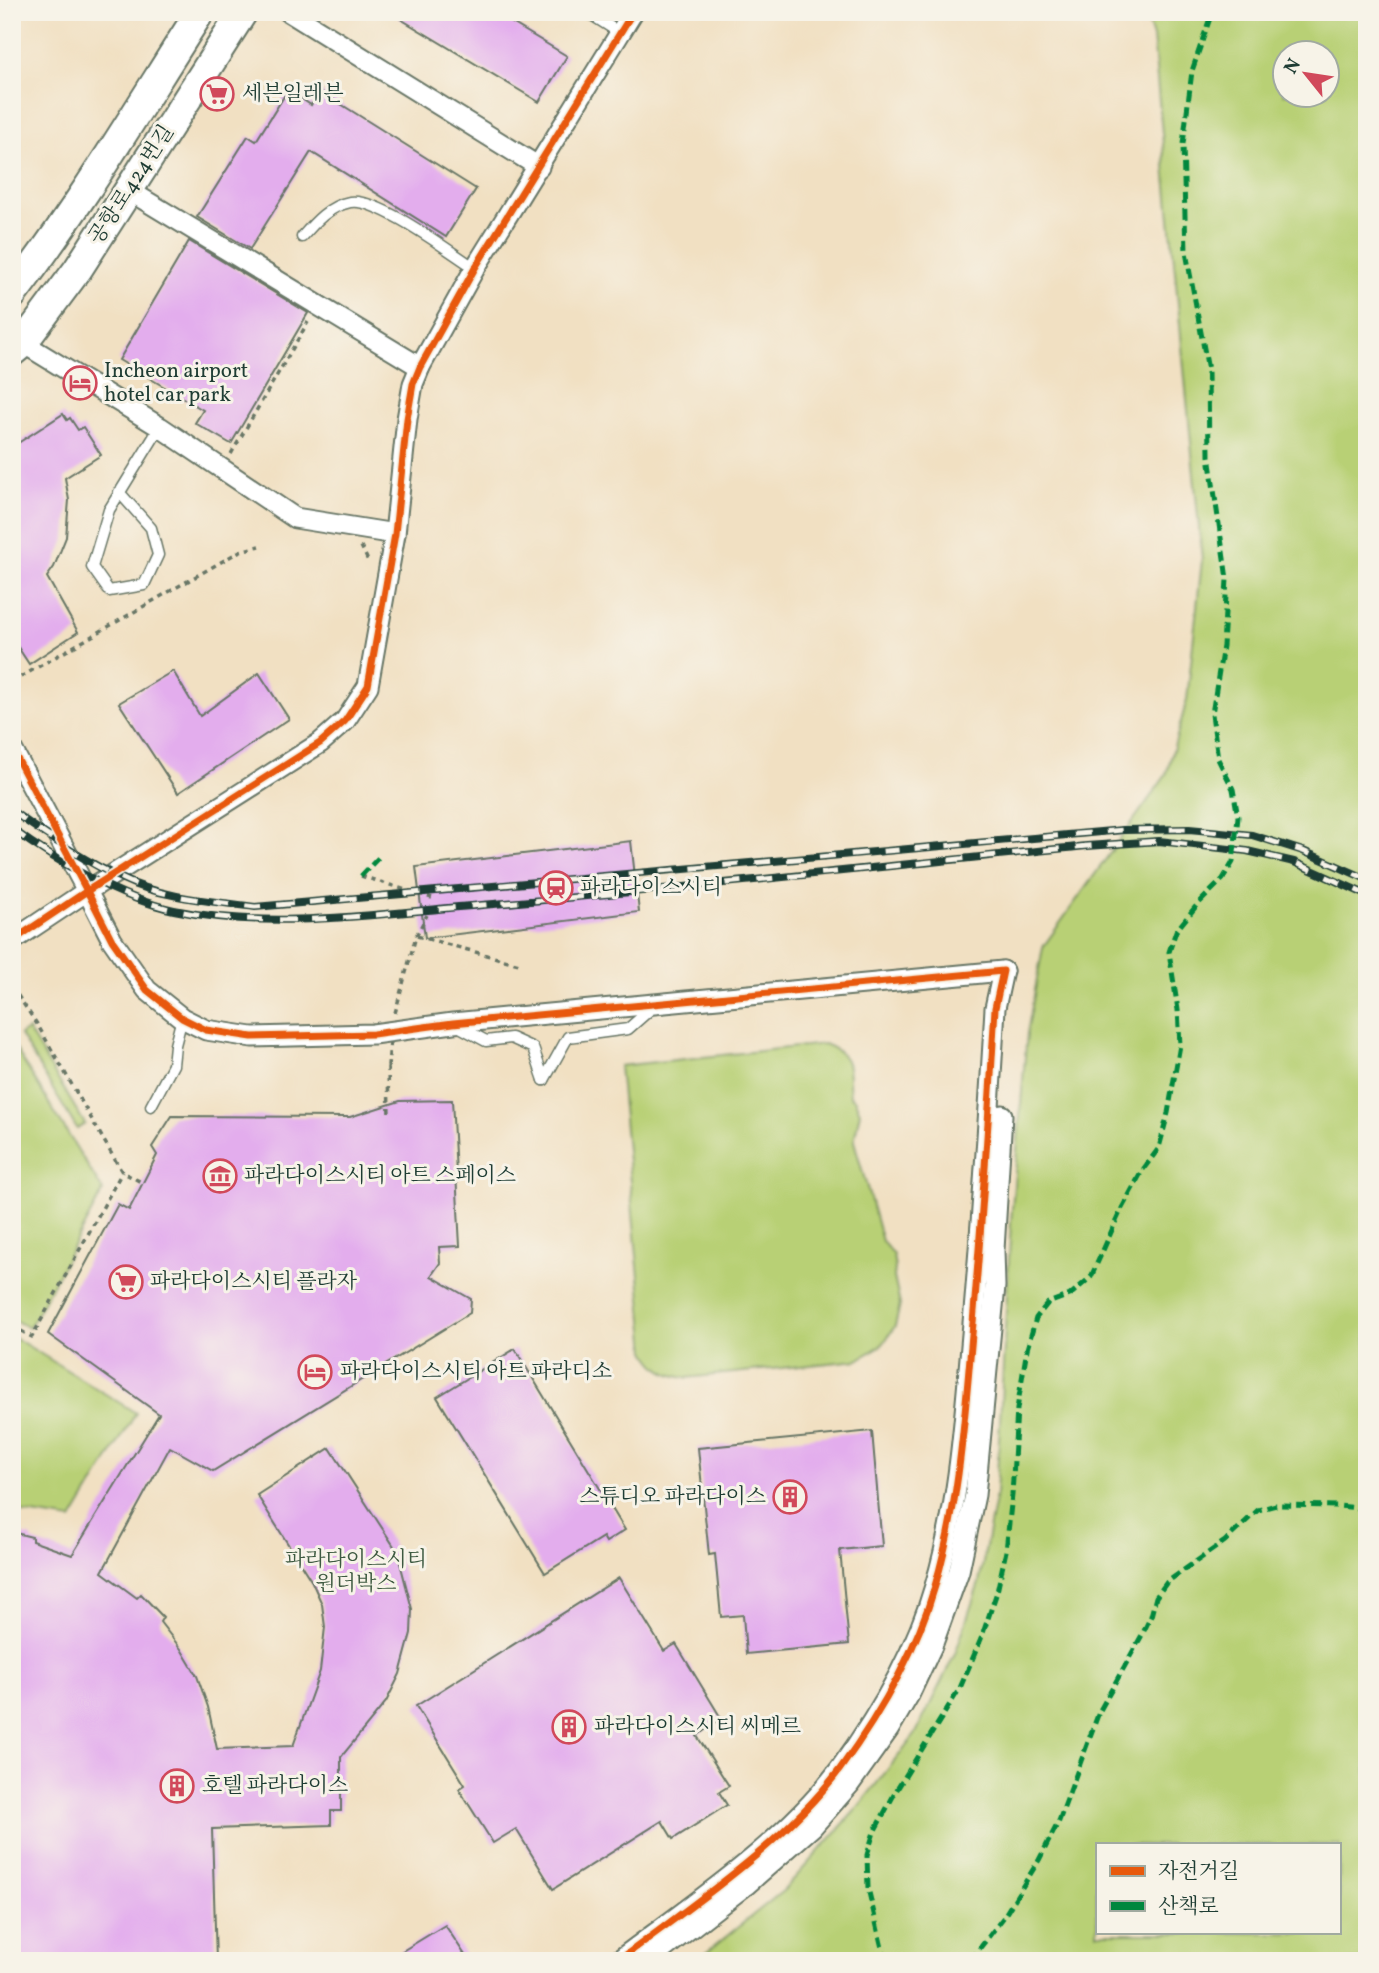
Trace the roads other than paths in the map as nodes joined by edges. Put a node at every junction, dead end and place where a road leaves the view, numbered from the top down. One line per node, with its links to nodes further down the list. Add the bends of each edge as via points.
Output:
1 (200, 12): 11 (street, 공항로424번길)
2 (243, 12): 8 (street, 공항로424번길)
3 (289, 12): 7 (street)
4 (587, 12): 6 (lane)
5 (633, 12): 6 (street)
6 (620, 33): 7 (street)
7 (538, 167): 10 (street)
8 (128, 190): 12 (street, 공항로424번길, via 78,269); 13 (street)
9 (302, 237): 10 (lane, via 322,215 351,202 381,208)
10 (475, 268): 13 (street)
11 (12, 295)
12 (18, 348): 14 (street)
13 (420, 366): 16 (street, via 407,419)
14 (160, 427): 15 (lane); 16 (street, via 295,518)
15 (119, 492): 15 (lane, via 92,567 109,591 144,585 158,555 151,528)
16 (395, 534): 18 (street, via 368,686 345,721 320,743)
17 (15, 762): 18 (street)
18 (87, 891): 19 (street); 22 (street, via 112,940 147,990)
19 (12, 941)
20 (1003, 971): 21 (street); 25 (street, via 995,1008 957,1487 934,1588 910,1652 839,1770 801,1813 736,1871); 26 (street, via 1008,1007 995,1286 975,1494 959,1571 909,1695 849,1785 783,1854)
21 (657, 1004): 23 (street); 23 (lane, via 628,1029 568,1037 544,1080 533,1048 511,1038 486,1041)
22 (182, 1018): 23 (street, via 206,1030 251,1037 373,1034); 24 (lane, via 173,1065)
23 (453, 1023)
24 (151, 1107)
25 (618, 1961)
26 (648, 1961)

